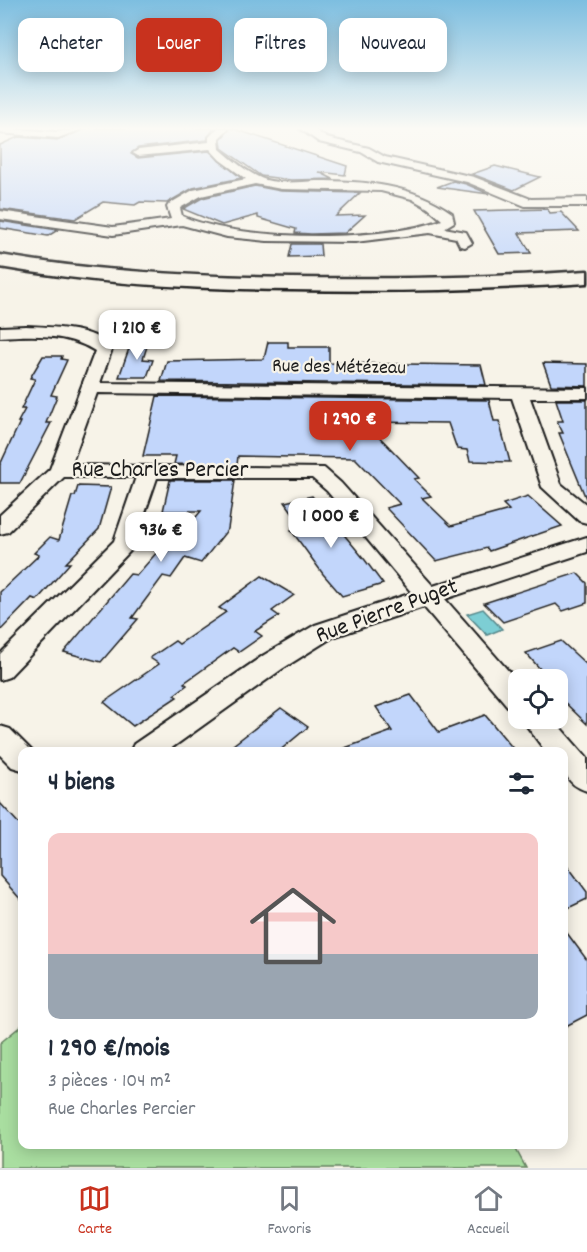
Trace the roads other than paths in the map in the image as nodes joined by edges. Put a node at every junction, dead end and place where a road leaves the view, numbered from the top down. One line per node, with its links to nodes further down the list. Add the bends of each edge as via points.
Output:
1 (245, 183): 6 (street, via 197,193 180,201 173,207)
2 (275, 183): 7 (street, via 371,186 399,191 430,202 448,216 448,222)
3 (479, 183): 4 (street, via 529,203)
4 (587, 202)
5 (0, 215): 6 (street, via 113,231)
6 (180, 222): 7 (street, via 233,235 275,237 377,235)
7 (431, 229): 8 (street, via 461,235)
8 (465, 243)
9 (0, 261): 11 (main road, via 146,280 245,284 430,285)
10 (0, 267): 12 (main road, via 83,279 243,289 459,290)
11 (587, 277)
12 (587, 282)
13 (0, 332): 14 (street, via 75,336 95,342 105,349)
14 (91, 388): 15 (street, Rue des Métézeau); 17 (street)
15 (519, 392): 16 (street, Rue des Métézeau); 19 (street, via 552,486)
16 (587, 393)
17 (59, 471): 18 (street, Rue Charles Percier); 20 (street)
18 (148, 472): 22 (street, Rue Charles Percier, via 317,472); 23 (street, via 125,543)
19 (587, 516)
20 (0, 527)
21 (587, 544): 22 (street, Rue Pierre Puget)
22 (428, 595): 24 (street, Rue Charles Percier); 27 (street, Rue Pierre Puget, via 324,631)
23 (0, 670)
24 (508, 688)
25 (544, 729): 28 (street)
26 (0, 737): 29 (street)
27 (151, 747)
28 (560, 747)
29 (18, 755)
30 (568, 757): 31 (street)
31 (587, 779)

